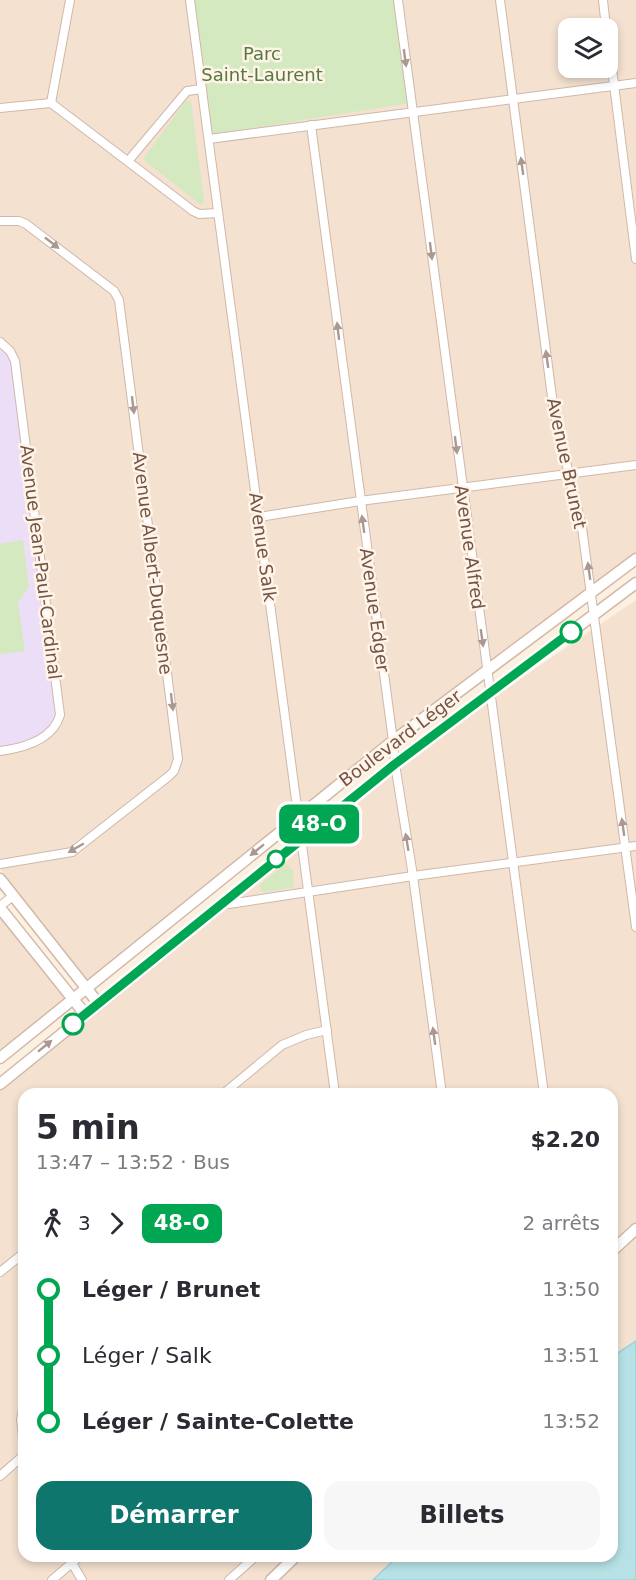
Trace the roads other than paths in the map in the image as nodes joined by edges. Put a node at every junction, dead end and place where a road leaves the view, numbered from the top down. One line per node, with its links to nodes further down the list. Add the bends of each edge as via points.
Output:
1 (70, 0): 12 (street)
2 (190, 0): 10 (street, Avenue Salk)
3 (398, 0): 14 (street, Avenue Alfred, one-way to 14)
4 (500, 0): 11 (street, Avenue Brunet)
5 (603, 0): 6 (street)
6 (605, 18)
7 (613, 78): 9 (street)
8 (636, 83): 9 (street)
9 (614, 86): 11 (street); 20 (street)
10 (202, 89): 16 (street, Avenue Salk); 17 (street, via 187,91)
11 (513, 99): 14 (street); 23 (street, Avenue Brunet, one-way to 11, via 554,412)
12 (51, 102): 13 (street); 17 (street)
13 (0, 108)
14 (413, 114): 15 (street); 24 (street, Avenue Alfred, one-way to 24)
15 (311, 125): 16 (street); 25 (street, Avenue Edger, one-way to 15)
16 (208, 139): 18 (street, Avenue Salk)
17 (129, 160): 18 (street, via 193,211)
18 (218, 213): 26 (street, Avenue Salk)
19 (0, 221): 41 (street, Avenue Albert-Duquesne, one-way to 41, via 26,224 110,287 119,300 178,759 169,776 72,852)
20 (636, 259)
21 (0, 342): 34 (street, Avenue Jean-Paul-Cardinal, via 15,361 60,707 58,722 41,738)
22 (636, 465): 23 (street)
23 (569, 474): 24 (street); 29 (street, Avenue Brunet, one-way to 23)
24 (462, 489): 25 (street); 31 (street, Avenue Alfred, one-way to 31)
25 (360, 501): 26 (street); 33 (street, Avenue Edger, one-way to 25)
26 (259, 517): 36 (street, Avenue Salk)
27 (636, 559): 29 (main road, Boulevard Léger)
28 (636, 583): 30 (main road, Boulevard Léger)
29 (592, 592): 30 (street, Avenue Brunet); 31 (main road, Boulevard Léger)
30 (594, 614): 32 (main road, Boulevard Léger); 39 (street, Avenue Brunet, one-way to 30)
31 (487, 672): 32 (street, Avenue Alfred); 33 (main road, Boulevard Léger)
32 (489, 693): 35 (main road, Boulevard Léger); 40 (street, Avenue Alfred)
33 (393, 741): 35 (street, Avenue Edger); 36 (main road, Boulevard Léger)
34 (0, 752)
35 (395, 764): 37 (main road, Boulevard Léger); 42 (street, Avenue Edger, one-way to 35)
36 (298, 817): 37 (street, Avenue Salk); 49 (main road, Boulevard Léger, one-way to 49)
37 (301, 838): 44 (street, Avenue Salk); 46 (main road, Boulevard Léger)
38 (636, 846): 39 (street)
39 (626, 847): 40 (street); 48 (street, Avenue Brunet)
40 (513, 863): 42 (street); 59 (street, Avenue Alfred)
41 (0, 864)
42 (413, 876): 44 (street); 58 (street, Avenue Edger, one-way to 42)
43 (0, 879): 45 (main road)
44 (308, 892): 46 (street); 53 (street, Avenue Salk)
45 (13, 896): 47 (street); 49 (main road)
46 (219, 906): 51 (main road, Boulevard Léger)
47 (0, 907): 50 (main road)
48 (636, 927)
49 (86, 988): 50 (main road, Boulevard Léger); 51 (main road)
50 (73, 998): 52 (main road); 54 (main road, Boulevard Léger)
51 (98, 1003): 52 (main road, Boulevard Léger)
52 (85, 1014): 55 (main road, Boulevard Léger, one-way to 52)
53 (327, 1030): 56 (street, via 282,1045); 57 (street, Avenue Salk)
54 (0, 1058)
55 (0, 1084)
56 (230, 1088)
57 (334, 1088)
58 (441, 1088)
59 (543, 1088)
60 (636, 1229): 61 (main road)
61 (618, 1246)
62 (18, 1258): 63 (street)
63 (11, 1263): 64 (street); 65 (street)
64 (18, 1264)
65 (0, 1272)
66 (18, 1460): 67 (street)
67 (0, 1476)
68 (250, 1562): 73 (street)
69 (290, 1562): 74 (main road)
70 (72, 1563): 71 (street); 72 (street)
71 (52, 1580)
72 (82, 1580)
73 (230, 1580)
74 (271, 1580)

